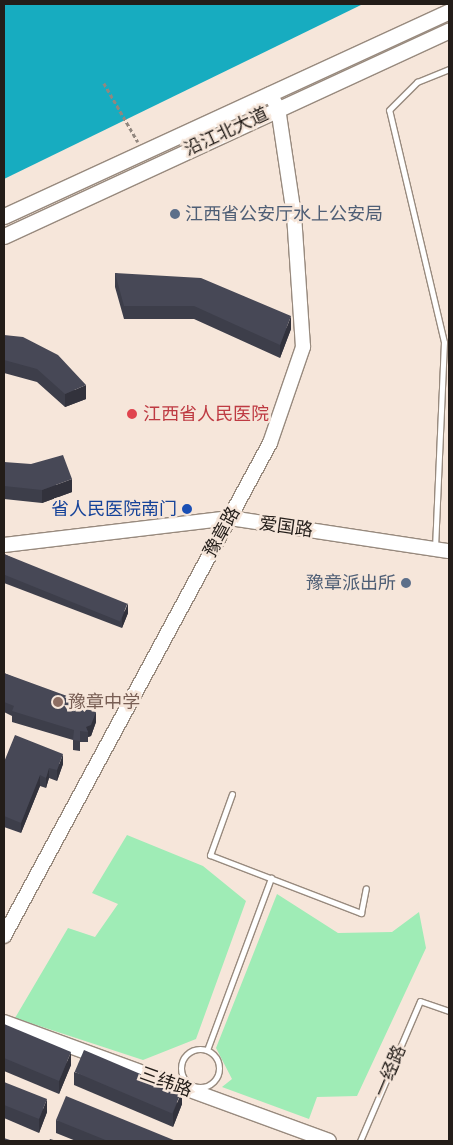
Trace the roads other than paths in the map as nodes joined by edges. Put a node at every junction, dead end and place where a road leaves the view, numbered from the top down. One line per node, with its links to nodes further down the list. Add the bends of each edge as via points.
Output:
1 (449, 12): 4 (main road, 沿江北大道)
2 (449, 30): 5 (main road, 沿江北大道)
3 (449, 69): 10 (lane, via 417,82 389,110 444,342)
4 (270, 94): 5 (street, 豫章路); 6 (main road, 沿江北大道)
5 (278, 108): 7 (main road, 沿江北大道); 8 (street, 豫章路, via 302,272 303,347 270,443)
6 (4, 216)
7 (4, 236)
8 (230, 518): 9 (street, 爱国路); 10 (street, 爱国路); 15 (street, 豫章路, via 101,749)
9 (4, 545)
10 (435, 548): 11 (street, 爱国路)
11 (449, 550)
12 (232, 794): 13 (lane, via 210,855)
13 (271, 878): 14 (lane, via 361,912); 18 (lane)
14 (366, 888)
15 (4, 936)
16 (449, 1012): 21 (lane, 一经路, via 420,1001)
17 (4, 1022): 19 (street, 三纬路)
18 (207, 1050): 19 (lane, via 217,1059 217,1078 207,1087); 19 (lane, via 195,1049 182,1062 181,1074)
19 (193, 1089): 20 (street, 三纬路)
20 (329, 1141)
21 (360, 1141)

